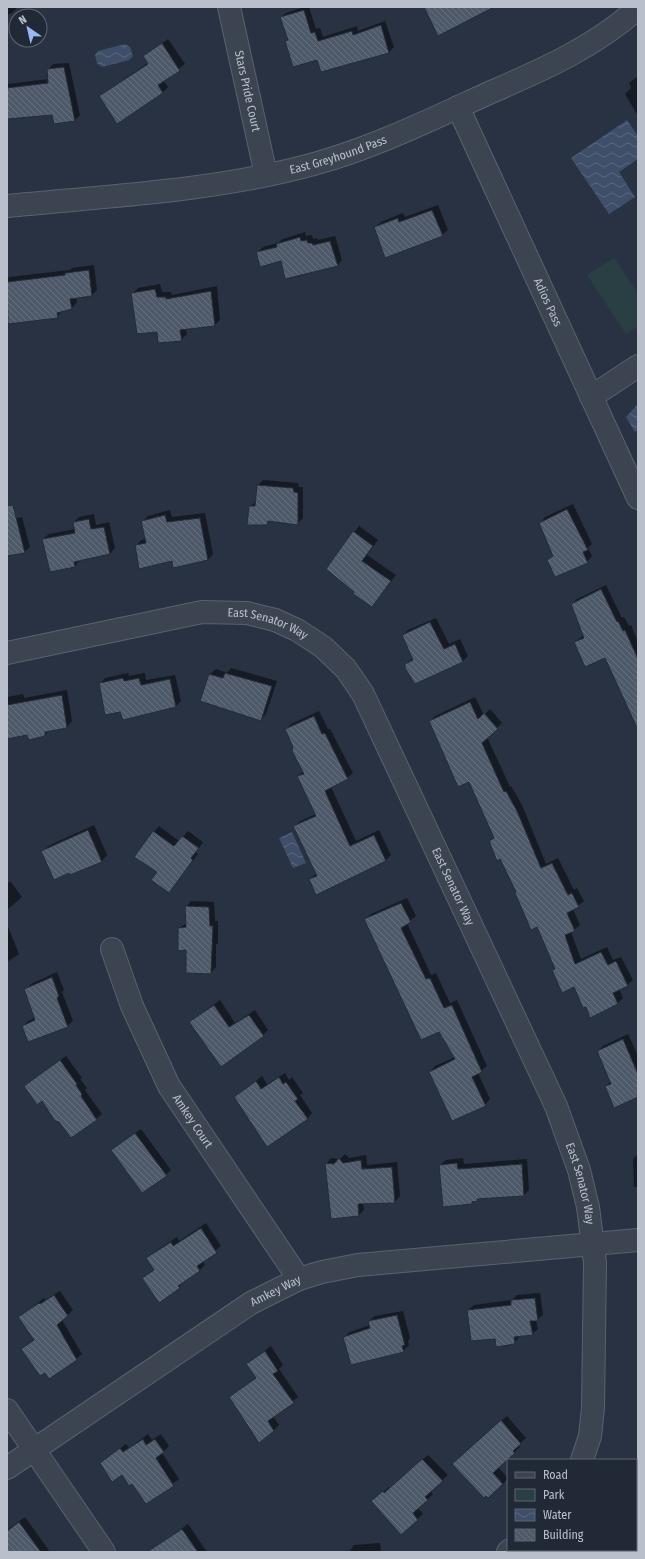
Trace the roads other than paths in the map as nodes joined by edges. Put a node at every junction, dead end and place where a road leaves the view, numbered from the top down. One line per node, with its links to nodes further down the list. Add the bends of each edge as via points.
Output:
1 (229, 7): 4 (street, Stars Pride Court)
2 (637, 11): 3 (street, East Greyhound Pass, via 590,44 552,65)
3 (458, 107): 4 (street, East Greyhound Pass, via 359,150 315,164); 7 (street, Adios Pass)
4 (266, 175): 5 (street, East Greyhound Pass, via 164,190)
5 (7, 206)
6 (638, 366): 7 (street)
7 (591, 397): 8 (street, Adios Pass)
8 (638, 498)
9 (7, 653): 12 (street, East Senator Way, via 202,612 247,613 275,620 297,630 323,647 346,669 363,694 556,1106 579,1170 588,1207)
10 (112, 949): 13 (street, Amkey Court, via 132,1006 169,1086)
11 (638, 1240): 12 (street, Amkey Way)
12 (592, 1244): 13 (street, Amkey Way, via 358,1265); 16 (street, East Senator Way, via 596,1279 593,1408 590,1436)
13 (299, 1279): 15 (street, Amkey Way, via 251,1303)
14 (7, 1410): 15 (street)
15 (35, 1450): 17 (street, Amkey Way); 18 (street)
16 (582, 1459)
17 (7, 1468)
18 (104, 1552)

